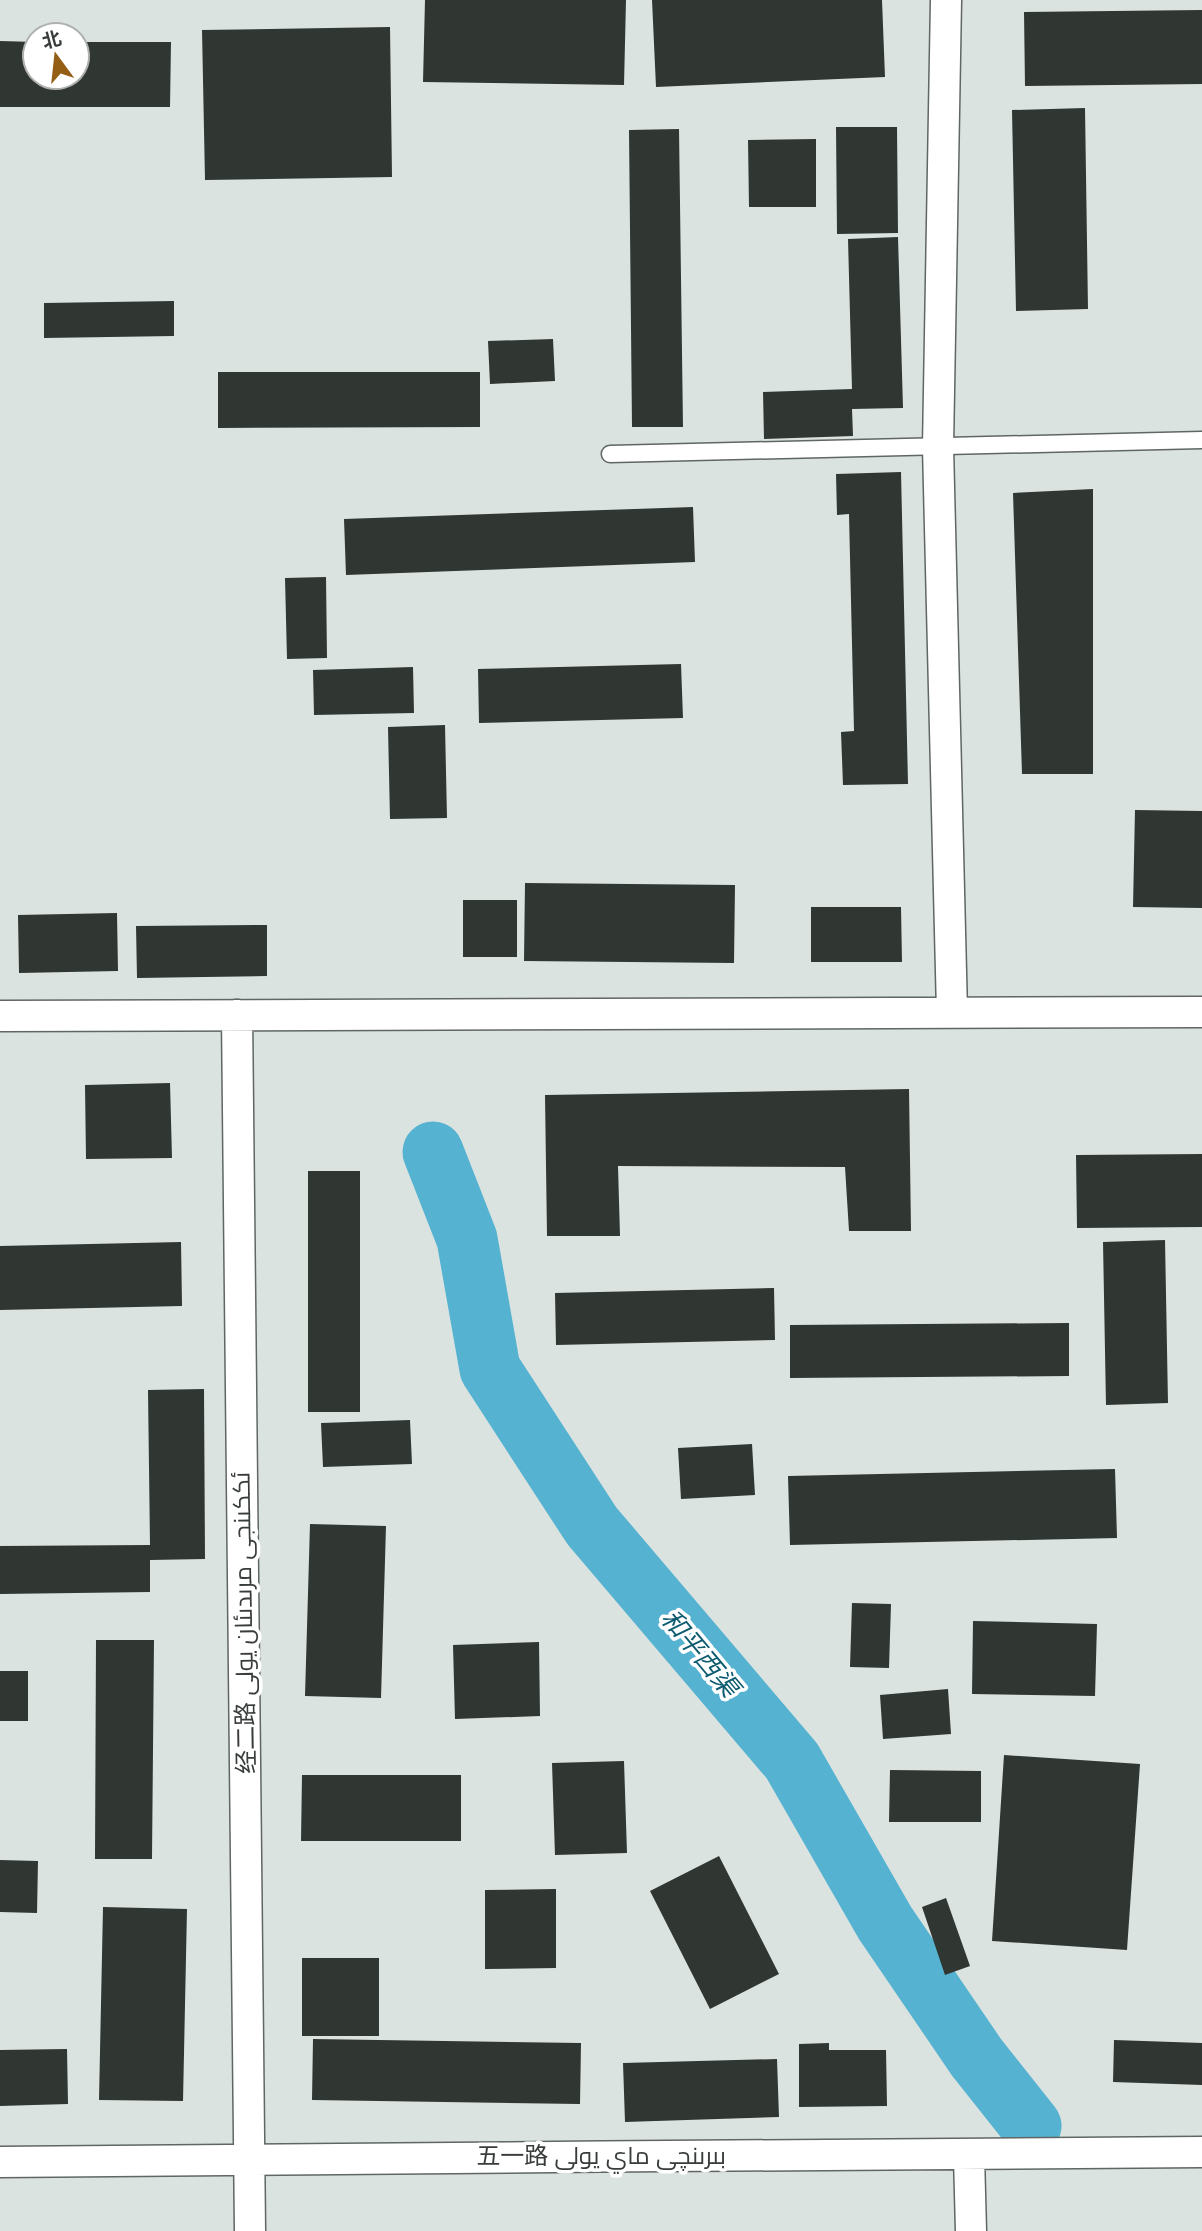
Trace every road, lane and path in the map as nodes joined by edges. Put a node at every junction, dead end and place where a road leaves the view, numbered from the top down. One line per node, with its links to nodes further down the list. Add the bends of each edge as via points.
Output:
1 (946, 0): 3 (street)
2 (1202, 440): 3 (lane)
3 (938, 447): 4 (lane); 5 (street)
4 (610, 454)
5 (953, 1012): 6 (street); 7 (street)
6 (1202, 1012)
7 (237, 1015): 8 (street); 11 (street, 经二路 ئككىنجى مرىدىئان يولى)
8 (0, 1016)
9 (1202, 2152): 10 (street, 五一路 بىرىنچى ماي يولى)
10 (969, 2155): 11 (street, 五一路 بىرىنچى ماي يولى); 14 (street)
11 (250, 2157): 12 (street, 五一路 بىرىنچى ماي يولى); 13 (street, 经二路 ئككىنجى مرىدىئان يولى)
12 (0, 2162)
13 (250, 2231)
14 (971, 2231)

